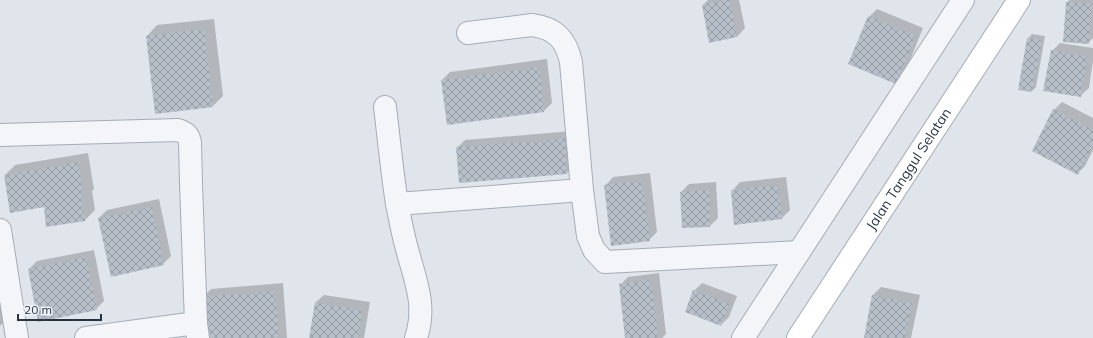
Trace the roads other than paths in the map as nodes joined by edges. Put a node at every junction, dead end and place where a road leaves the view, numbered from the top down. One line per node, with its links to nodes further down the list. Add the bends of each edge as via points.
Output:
1 (963, 0): 9 (street)
2 (1019, 0): 15 (street, Jalan Tanggul Selatan)
3 (468, 33): 6 (street, via 532,25 550,29 563,42 571,62)
4 (385, 108): 7 (street)
5 (0, 135): 10 (street, via 178,130 186,133 190,142)
6 (582, 190): 7 (street); 9 (street, via 588,236 594,250 604,262)
7 (397, 204): 13 (street, via 421,304 420,325)
8 (0, 230): 11 (street)
9 (799, 252): 14 (street)
10 (197, 330): 12 (street)
11 (17, 338)
12 (86, 338)
13 (416, 338)
14 (744, 338)
15 (798, 338)

